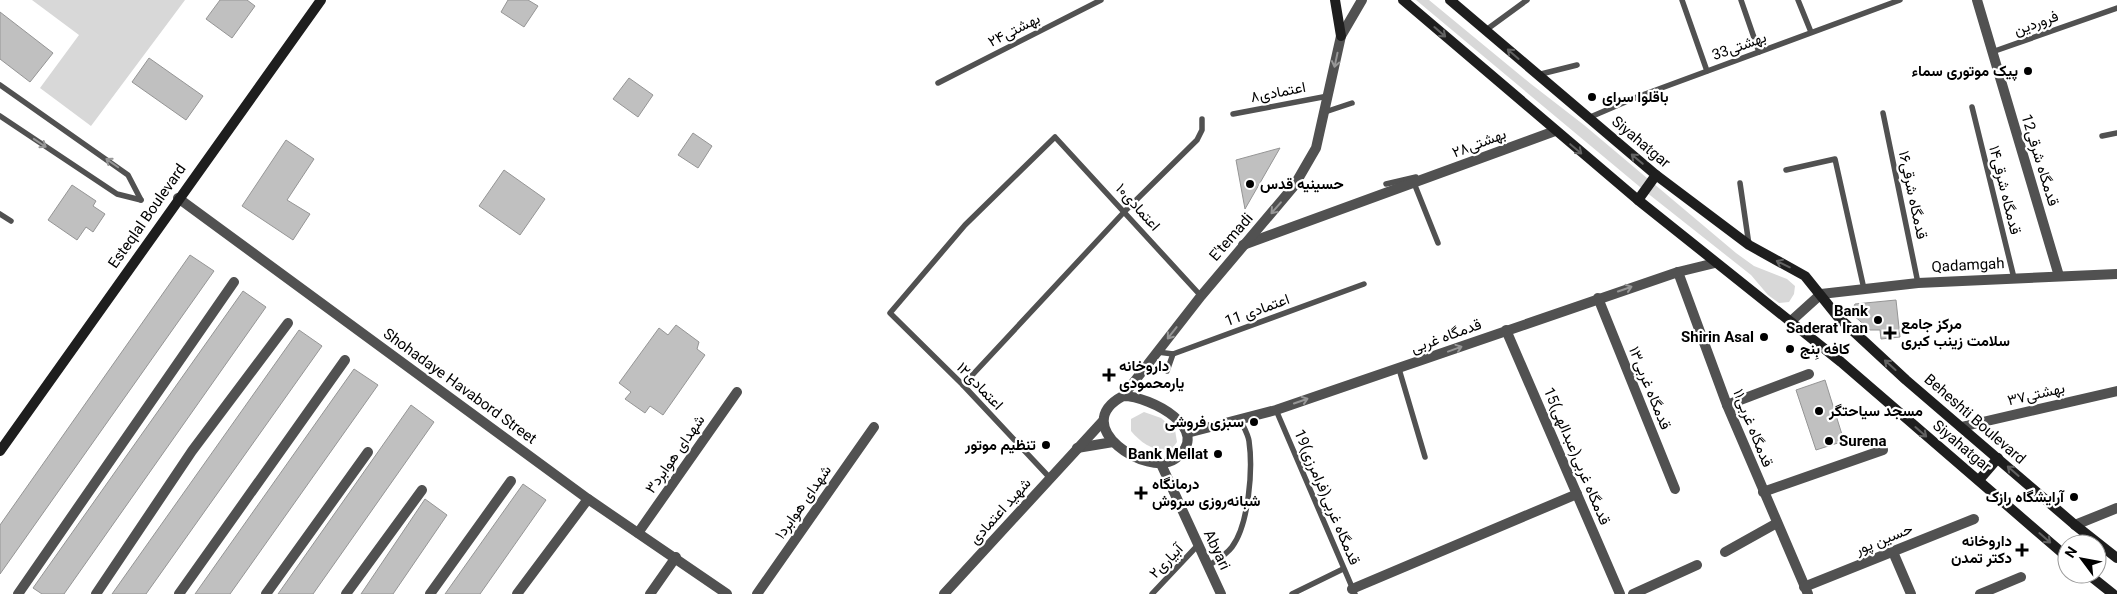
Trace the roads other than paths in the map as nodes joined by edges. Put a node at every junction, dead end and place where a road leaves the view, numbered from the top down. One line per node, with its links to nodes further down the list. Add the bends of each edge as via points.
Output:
1 (321, 0): 44 (main road, Esteqlal Boulevard)
2 (1101, 0): 24 (lane, ۲۴بهشتی)
3 (1335, 0): 18 (main road)
4 (1362, 0): 18 (street, E'temadi)
5 (1403, 0): 35 (main road, one-way to 35)
6 (1450, 0): 16 (main road, Siyahatgar)
7 (1527, 0): 16 (lane)
8 (1682, 0): 22 (lane)
9 (1741, 0): 19 (lane)
10 (1798, 0): 17 (lane)
11 (1879, 0): 14 (lane)
12 (1900, 0): 14 (lane, 33بهشتی)
13 (1977, 0): 20 (street, 12قدمگاه شرقی)
14 (1881, 7): 17 (lane, 33بهشتی)
15 (2117, 8): 20 (lane, فروردین)
16 (1486, 30): 23 (main road, Siyahatgar, one-way to 16)
17 (1811, 32): 19 (lane, 33بهشتی)
18 (1342, 36): 26 (street, E'temadi, one-way to 26)
19 (1759, 52): 22 (lane, 33بهشتی)
20 (1992, 52): 55 (street, 12قدمگاه شرقی)
21 (1578, 65): 23 (lane)
22 (1707, 71): 33 (lane, 33بهشتی)
23 (1537, 75): 33 (main road, Siyahatgar)
24 (938, 83)
25 (0, 86): 32 (lane, one-way to 25, via 116,194 141,200 128,175)
26 (1328, 96): 29 (street, E'temadi); 31 (lane, اعتمادی۸)
27 (1352, 103): 29 (lane)
28 (1972, 107): 56 (lane, قدمگاه شرقی۱۴)
29 (1325, 112): 50 (street, E'temadi, one-way to 50, via 1316,148 1294,186)
30 (1883, 113): 58 (lane, قدمگاه شرقی۱۶)
31 (1233, 114)
32 (0, 116)
33 (1588, 118): 40 (main road, Siyahatgar, one-way to 33)
34 (1202, 119): 46 (lane, via 1202,130 1197,140)
35 (1554, 131): 39 (street, ۲۸بهشتی); 45 (main road, one-way to 45)
36 (2117, 133): 37 (lane)
37 (2102, 136)
38 (1786, 170): 60 (lane, via 1835,159)
39 (1448, 171): 41 (street, ۲۸بهشتی); 43 (lane)
40 (1656, 175): 45 (main road); 51 (main road, Siyahatgar)
41 (1414, 183): 49 (lane); 50 (street, ۲۸بهشتی)
42 (1740, 183): 51 (lane)
43 (1386, 184)
44 (178, 198): 88 (main road, Esteqlal Boulevard); 100 (street, Shohadaye Havabord Street)
45 (1638, 200): 52 (main road)
46 (1125, 211): 62 (lane, اعتمادی۱۰); 64 (lane, اعتمادی۱۰, via 1055,136 965,226); 74 (lane)
47 (0, 214): 48 (lane)
48 (11, 221)
49 (1438, 243)
50 (1243, 245): 62 (street, E'temadi)
51 (1749, 245): 61 (main road, Siyahatgar, one-way to 51, via 1805,276)
52 (1715, 263): 53 (street, قدمگاه غربی); 66 (main road)
53 (1678, 272): 63 (street, قدمگاه غربی, one-way to 53); 78 (street, قدمگاه غربی۱۱)
54 (2117, 274): 55 (street, Qadamgah)
55 (2059, 276): 56 (street, Qadamgah)
56 (2014, 278): 58 (street, Qadamgah)
57 (234, 282): 119 (street)
58 (1918, 283): 60 (street, Qadamgah)
59 (1364, 284): 69 (lane, 11 اعتمادی)
60 (1864, 288): 61 (street, Qadamgah)
61 (1821, 294): 66 (street); 83 (main road, Beheshti Boulevard, one-way to 61, via 1838,317)
62 (1201, 296): 68 (street, E'temadi, one-way to 68)
63 (1598, 298): 67 (street, قدمگاه غربی); 97 (street, قدمگاه غربی۱۳)
64 (890, 313): 74 (lane, اعتمادی۱۲)
65 (288, 322): 120 (street, via 192,451)
66 (1790, 322): 94 (main road, Siyahatgar, one-way to 94)
67 (1506, 330): 71 (street, قدمگاه غربی, one-way to 67); 99 (street, 15قدمگاه غربی(عبدالهی))
68 (1158, 352): 69 (lane, 11 اعتمادی); 77 (street, E'temadi)
69 (1174, 354): 72 (lane)
70 (345, 360): 121 (street)
71 (1399, 369): 79 (street, قدمگاه غربی, one-way to 71); 90 (lane)
72 (1167, 371)
73 (1809, 374): 78 (street)
74 (963, 385): 93 (lane, اعتمادی۱۲)
75 (2117, 391): 83 (street, بهشتی۳۷)
76 (737, 392): 105 (street, ۳شهدای هوابرد)
77 (1123, 396): 81 (street, via 1106,409); 84 (street, via 1136,396 1161,408)
78 (1727, 405): 98 (street, قدمگاه غربی۱۱)
79 (1276, 410): 80 (street, قدمگاه غربی); 114 (lane, 19قدمگاه غربی(فرامرزی))
80 (1240, 419): 84 (street, قدمگاه غربی); 113 (lane, via 1249,439 1247,510 1232,547)
81 (1103, 421): 85 (street); 86 (street, شهید اعتمادی)
82 (874, 427): 128 (street, شهدای هوابرد۱)
83 (1961, 427): 91 (main road, Beheshti Boulevard)
84 (1187, 433): 92 (street, via 1182,454)
85 (1113, 442): 86 (street); 92 (street, via 1129,453)
86 (1077, 448): 93 (street, شهید اعتمادی)
87 (1883, 450): 98 (street)
88 (0, 451)
89 (368, 452): 122 (street)
90 (1426, 457)
91 (1998, 458): 94 (main road); 104 (main road, Beheshti Boulevard, one-way to 91)
92 (1161, 464): 106 (street, Abyari)
93 (1050, 478): 129 (street, شهید اعتمادی)
94 (1979, 480): 107 (main road, Siyahatgar, one-way to 107)
95 (511, 481): 124 (street)
96 (422, 490): 123 (street)
97 (1674, 490)
98 (1763, 492): 103 (street, قدمگاه غربی۱۱)
99 (1577, 494): 118 (street); 133 (street, 15قدمگاه غربی(عبدالهی))
100 (588, 499): 105 (street, Shohadaye Havabord Street); 125 (street)
101 (2117, 508): 104 (street)
102 (1974, 519): 109 (street, حسین پور)
103 (1777, 523): 108 (street); 117 (street, قدمگاه غربی۱۱)
104 (2075, 525): 111 (main road, Beheshti Boulevard)
105 (638, 533): 110 (street, Shohadaye Havabord Street)
106 (1198, 545): 113 (street, Abyari); 130 (lane, آبیاری۲)
107 (2057, 547)
108 (1725, 552)
109 (1893, 552): 117 (street, حسین پور); 135 (street)
110 (676, 558): 126 (street); 127 (street, Shohadaye Havabord Street)
111 (2117, 558)
112 (1697, 565): 134 (street)
113 (1208, 566): 131 (street, Abyari)
114 (1343, 569): 118 (lane, 19قدمگاه غربی(فرامرزی)); 132 (lane)
115 (2021, 577): 136 (street)
116 (2100, 584): 137 (main road)
117 (1806, 590)
118 (1354, 591)
119 (18, 594)
120 (96, 594)
121 (179, 594)
122 (266, 594)
123 (346, 594)
124 (430, 594)
125 (517, 594)
126 (650, 594)
127 (727, 594)
128 (757, 594)
129 (944, 594)
130 (1152, 594)
131 (1221, 594)
132 (1292, 594)
133 (1620, 594)
134 (1633, 594)
135 (1910, 594)
136 (1980, 594)
137 (2113, 594)

